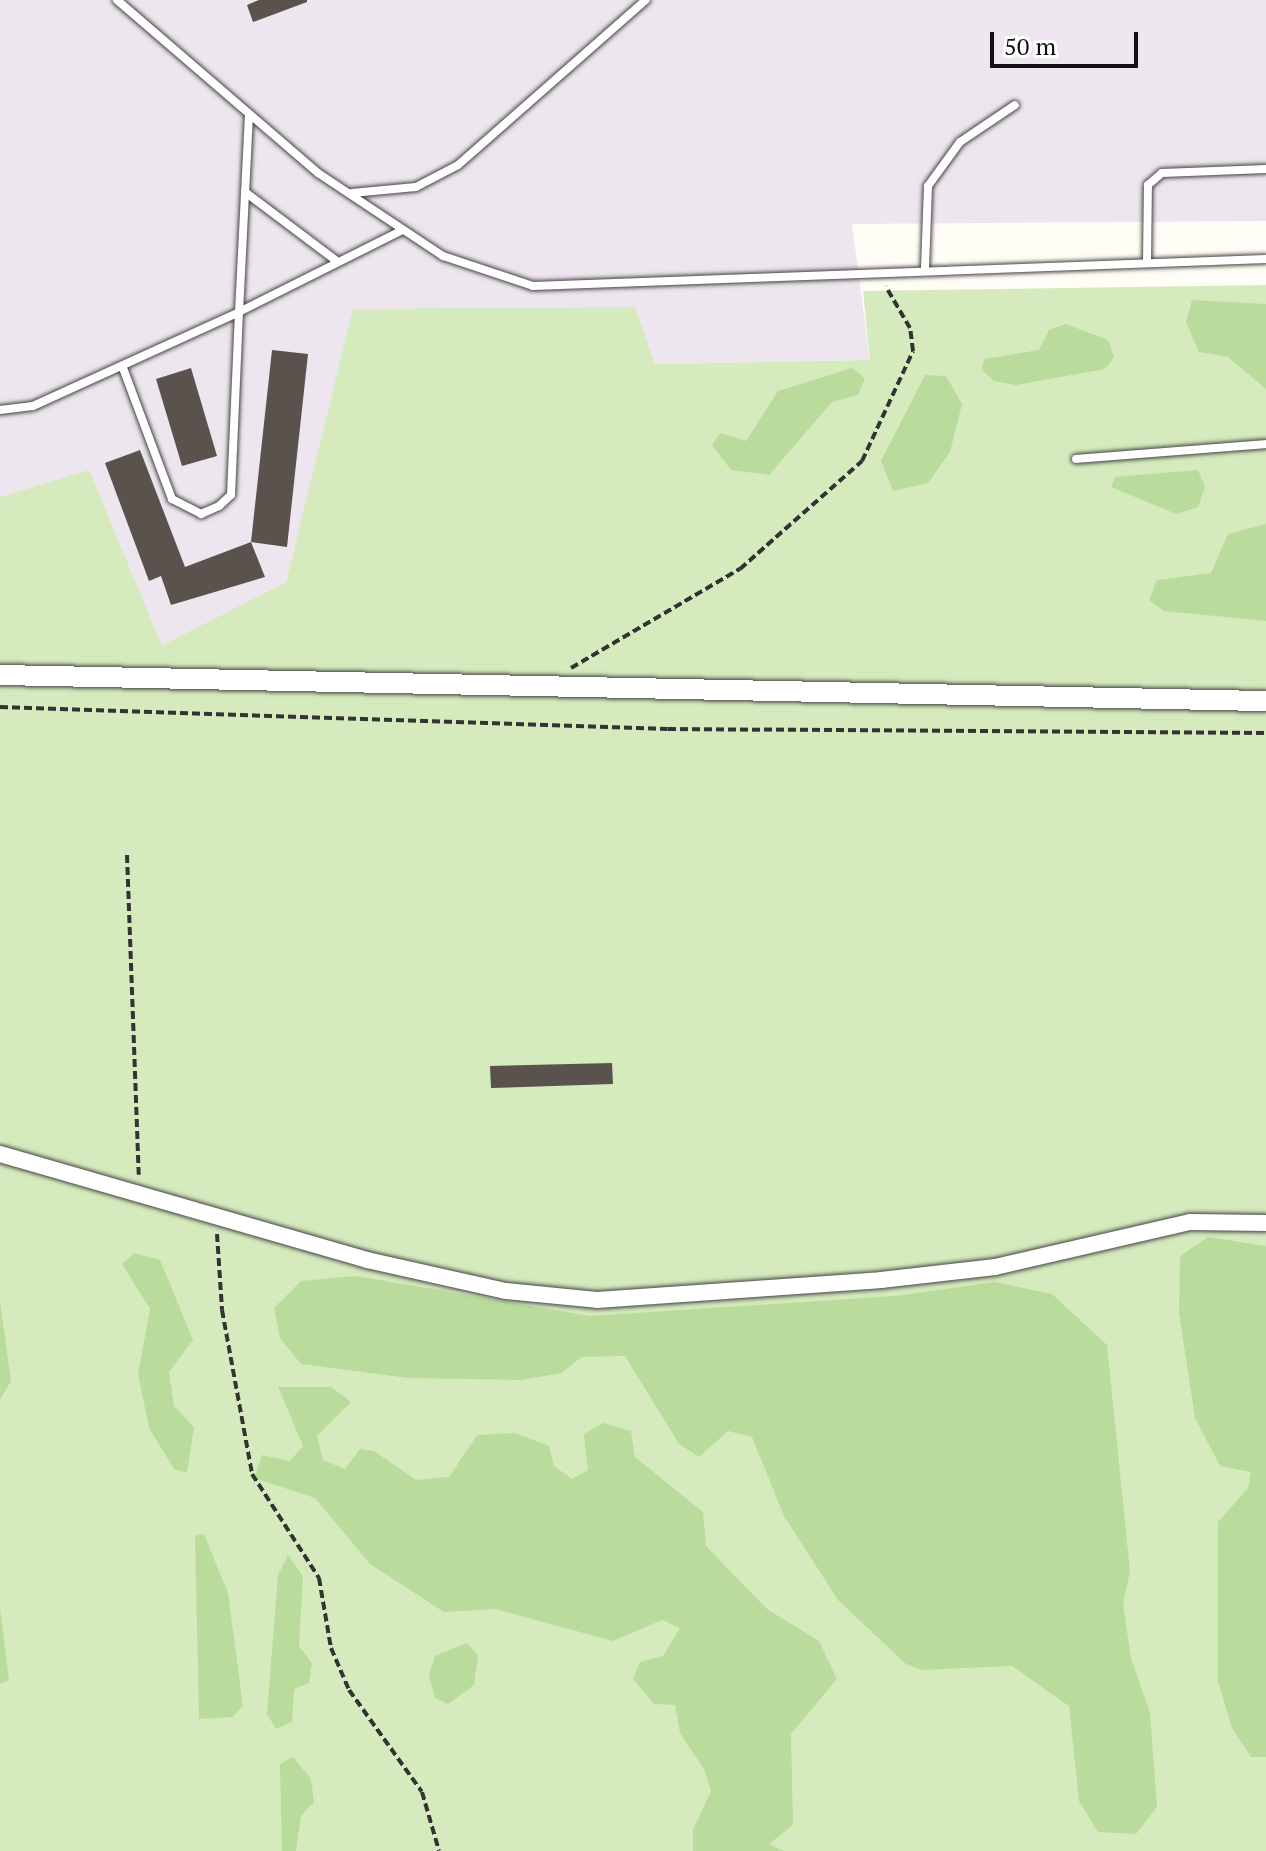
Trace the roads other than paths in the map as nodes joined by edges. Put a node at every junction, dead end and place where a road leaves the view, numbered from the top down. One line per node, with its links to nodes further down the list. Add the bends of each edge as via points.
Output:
1 (117, 0): 4 (lane)
2 (646, 0): 7 (lane, via 458,165 383,196)
3 (1015, 105): 12 (lane, via 960,142 928,186)
4 (249, 115): 6 (lane); 7 (lane)
5 (1266, 169): 11 (lane, via 1162,173 1148,185)
6 (245, 192): 10 (lane); 13 (lane)
7 (348, 193): 8 (lane)
8 (403, 230): 10 (lane); 12 (lane, via 443,256 533,286)
9 (1266, 259): 11 (lane)
10 (338, 262): 13 (lane)
11 (1147, 262): 12 (lane)
12 (925, 268)
13 (239, 312): 14 (lane); 14 (lane, via 231,495 219,506 201,514 172,499)
14 (123, 368): 15 (lane, via 33,406)
15 (0, 410)
16 (1266, 444): 17 (lane)
17 (1076, 459)
18 (0, 675): 19 (street)
19 (1266, 701)
20 (0, 1154): 21 (street, via 506,1291 597,1300 896,1279 995,1267 1190,1222)
21 (1266, 1223)

